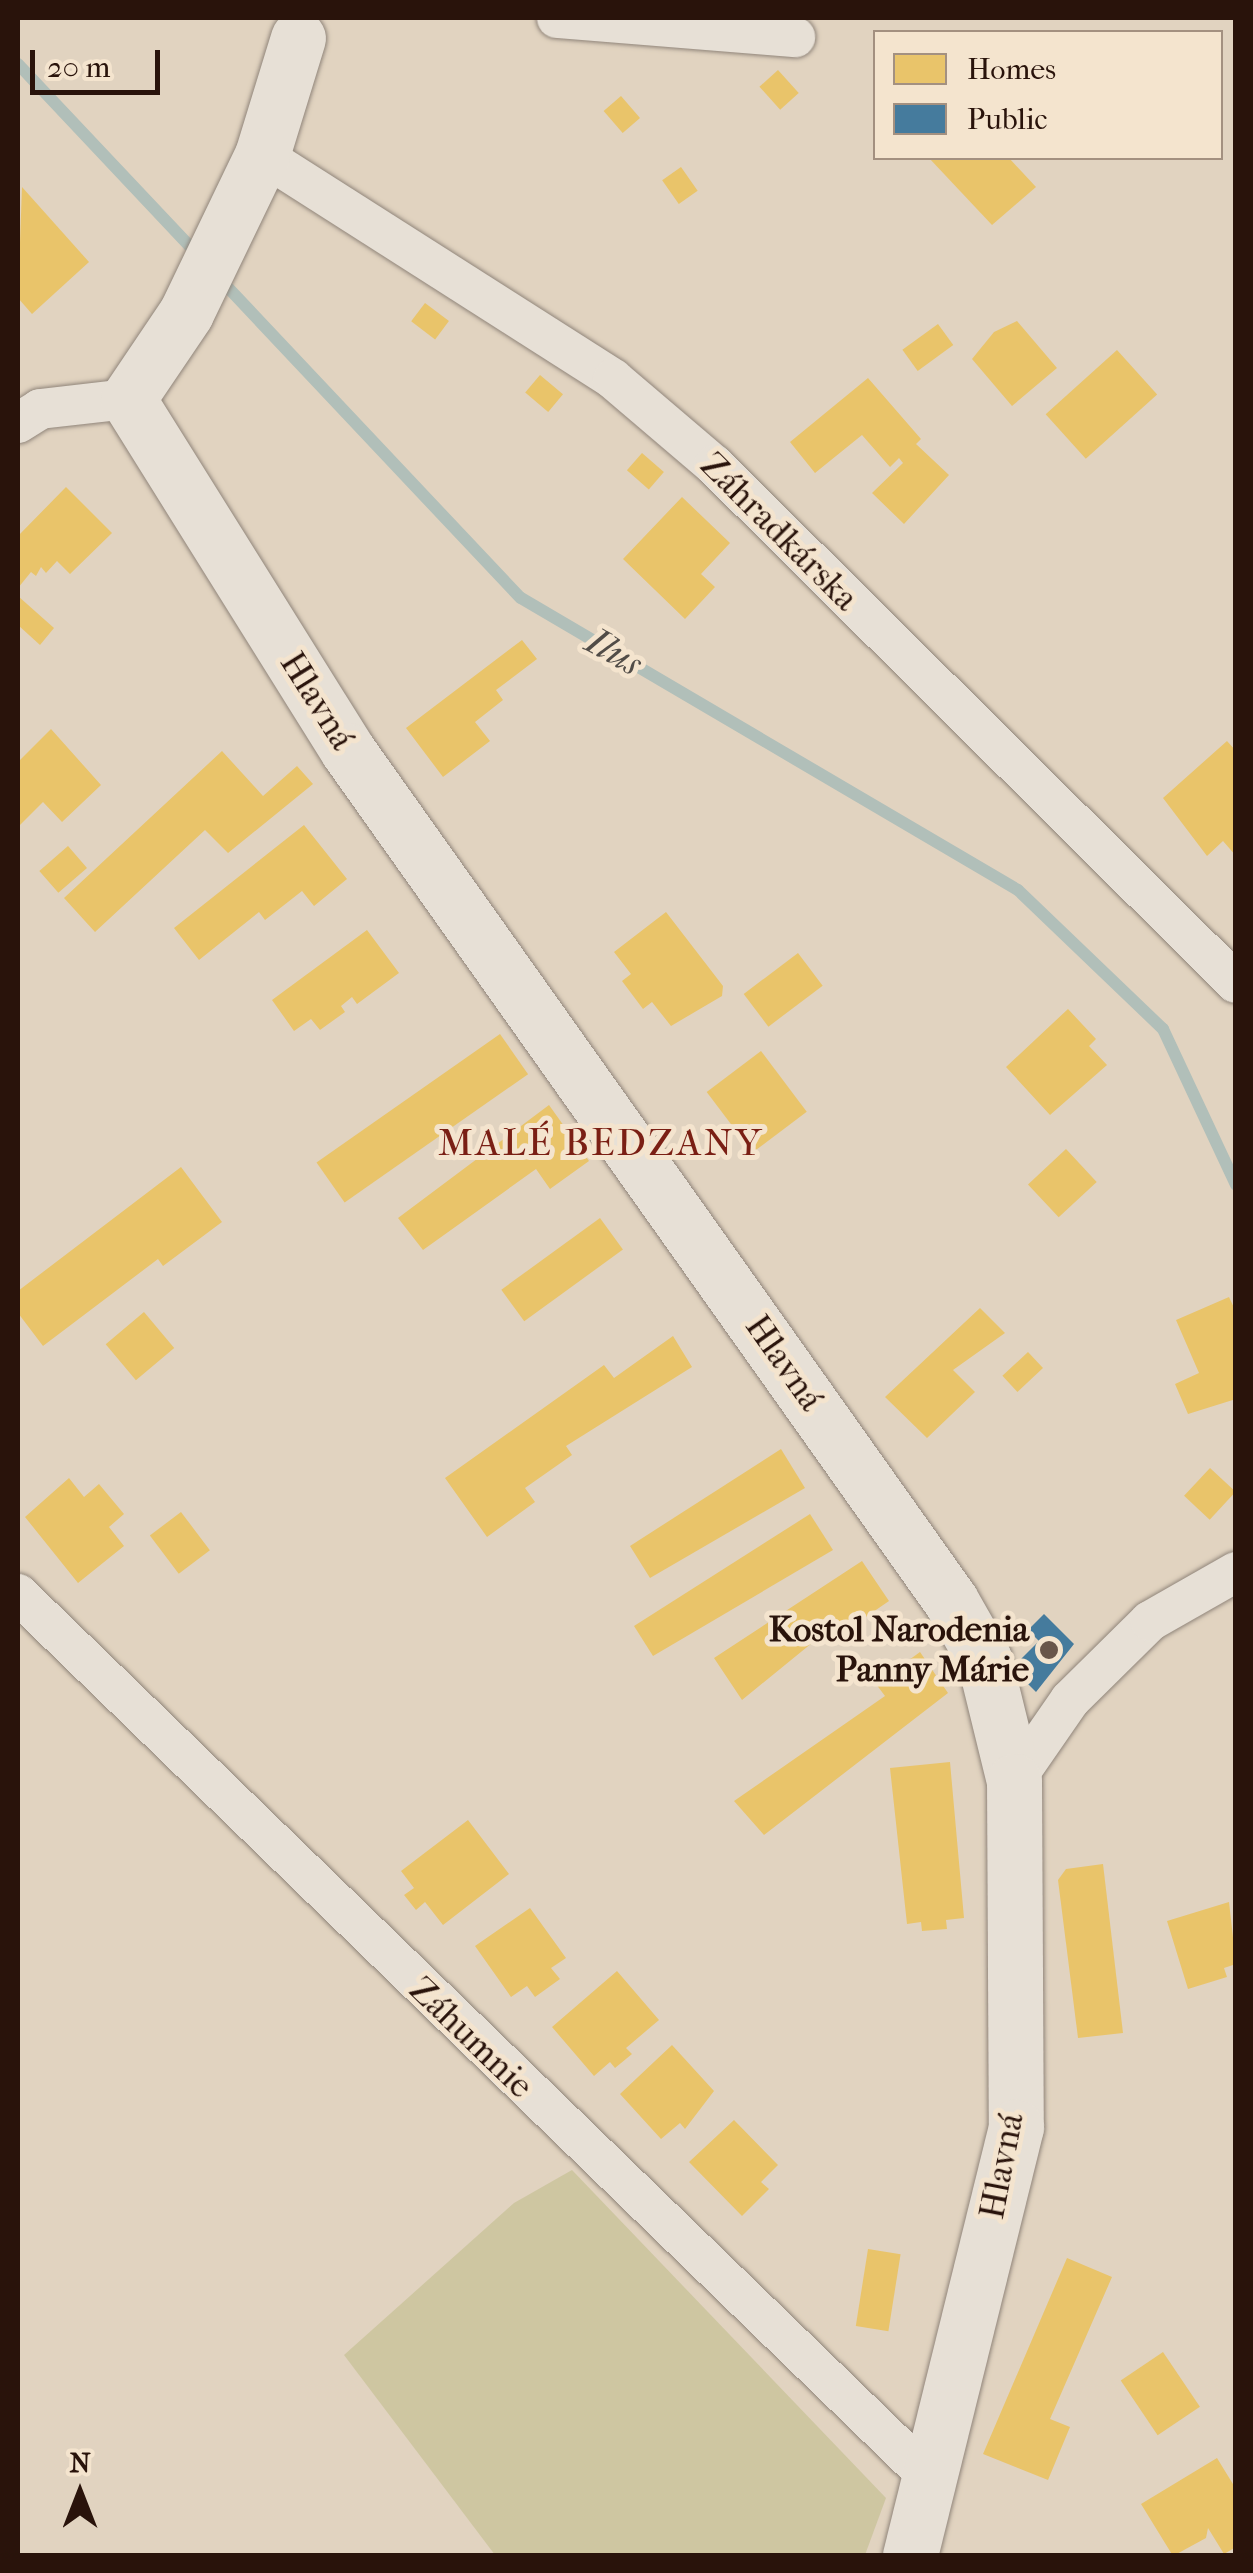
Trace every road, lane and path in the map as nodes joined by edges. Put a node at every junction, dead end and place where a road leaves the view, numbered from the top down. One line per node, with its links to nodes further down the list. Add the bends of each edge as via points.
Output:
1 (557, 18): 3 (street)
2 (308, 28): 4 (street)
3 (795, 37)
4 (262, 155): 5 (street, via 186,313); 7 (street, Záhradkárska, via 515,312 627,391 714,465)
5 (128, 399): 6 (street, via 40,409); 10 (street, Hlavná, via 348,751 951,1600 984,1659)
6 (18, 423)
7 (1236, 983)
8 (1236, 1572): 10 (street, via 1150,1620 1070,1700)
9 (18, 1594): 11 (street, Záhumnie)
10 (1014, 1781): 11 (street, Hlavná, via 1016,2127)
11 (929, 2477): 12 (street, Hlavná)
12 (910, 2556)

